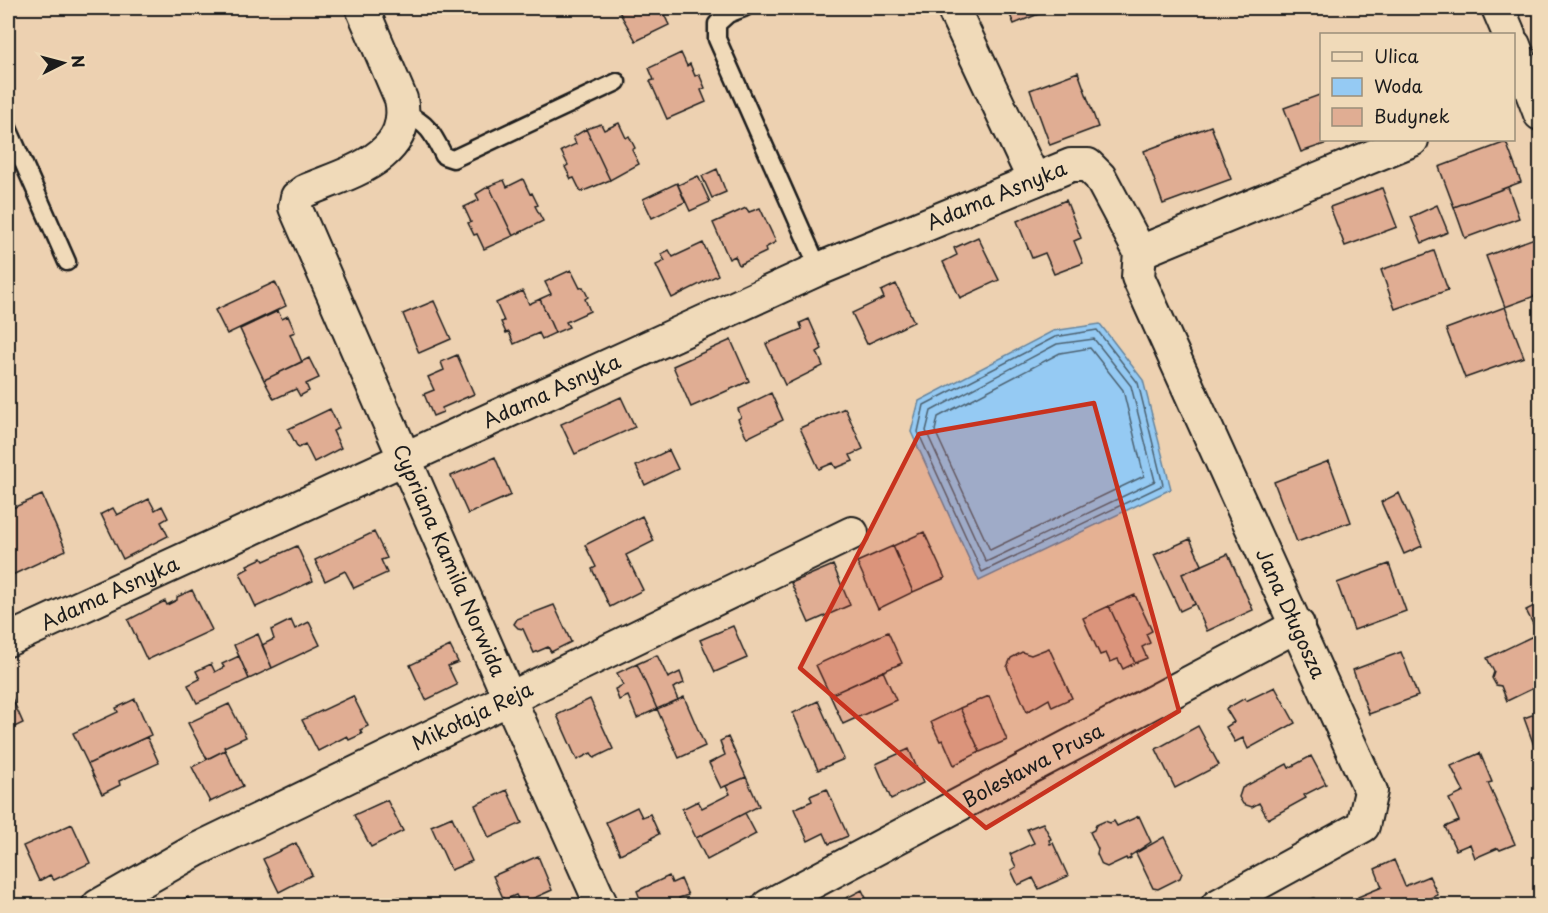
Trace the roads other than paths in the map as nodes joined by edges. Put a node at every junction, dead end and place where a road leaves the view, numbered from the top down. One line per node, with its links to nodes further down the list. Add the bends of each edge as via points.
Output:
1 (362, 8): 9 (street, via 396,84)
2 (744, 8): 16 (lane, via 717,24 717,39)
3 (953, 8): 13 (street)
4 (1498, 8): 5 (street)
5 (1509, 33)
6 (1515, 49): 8 (street)
7 (617, 82): 9 (lane, via 453,159 444,156 420,120)
8 (1528, 100)
9 (404, 114): 17 (street, Cypriana Kamila Norwida, via 399,134 373,162 305,191 297,197 295,207)
10 (8, 128): 15 (lane)
11 (1410, 141): 14 (street)
12 (1100, 177): 13 (street, Adama Asnyka, via 1088,165 1071,165); 14 (street, Jana Długosza)
13 (1034, 180): 16 (street, Adama Asnyka)
14 (1140, 252): 19 (street, Jana Długosza, via 1138,277)
15 (67, 262)
16 (819, 269): 17 (street, Adama Asnyka)
17 (405, 457): 20 (street, Adama Asnyka); 21 (street, Cypriana Kamila Norwida)
18 (852, 533): 21 (street, Mikołaja Reja)
19 (1298, 626): 24 (street, Bolesława Prusa); 25 (street, Jana Długosza, via 1371,791 1363,826)
20 (8, 640)
21 (509, 698): 22 (street, Mikołaja Reja, via 196,850); 23 (street, Cypriana Kamila Norwida)
22 (98, 906)
23 (602, 906)
24 (768, 906)
25 (1218, 906)

